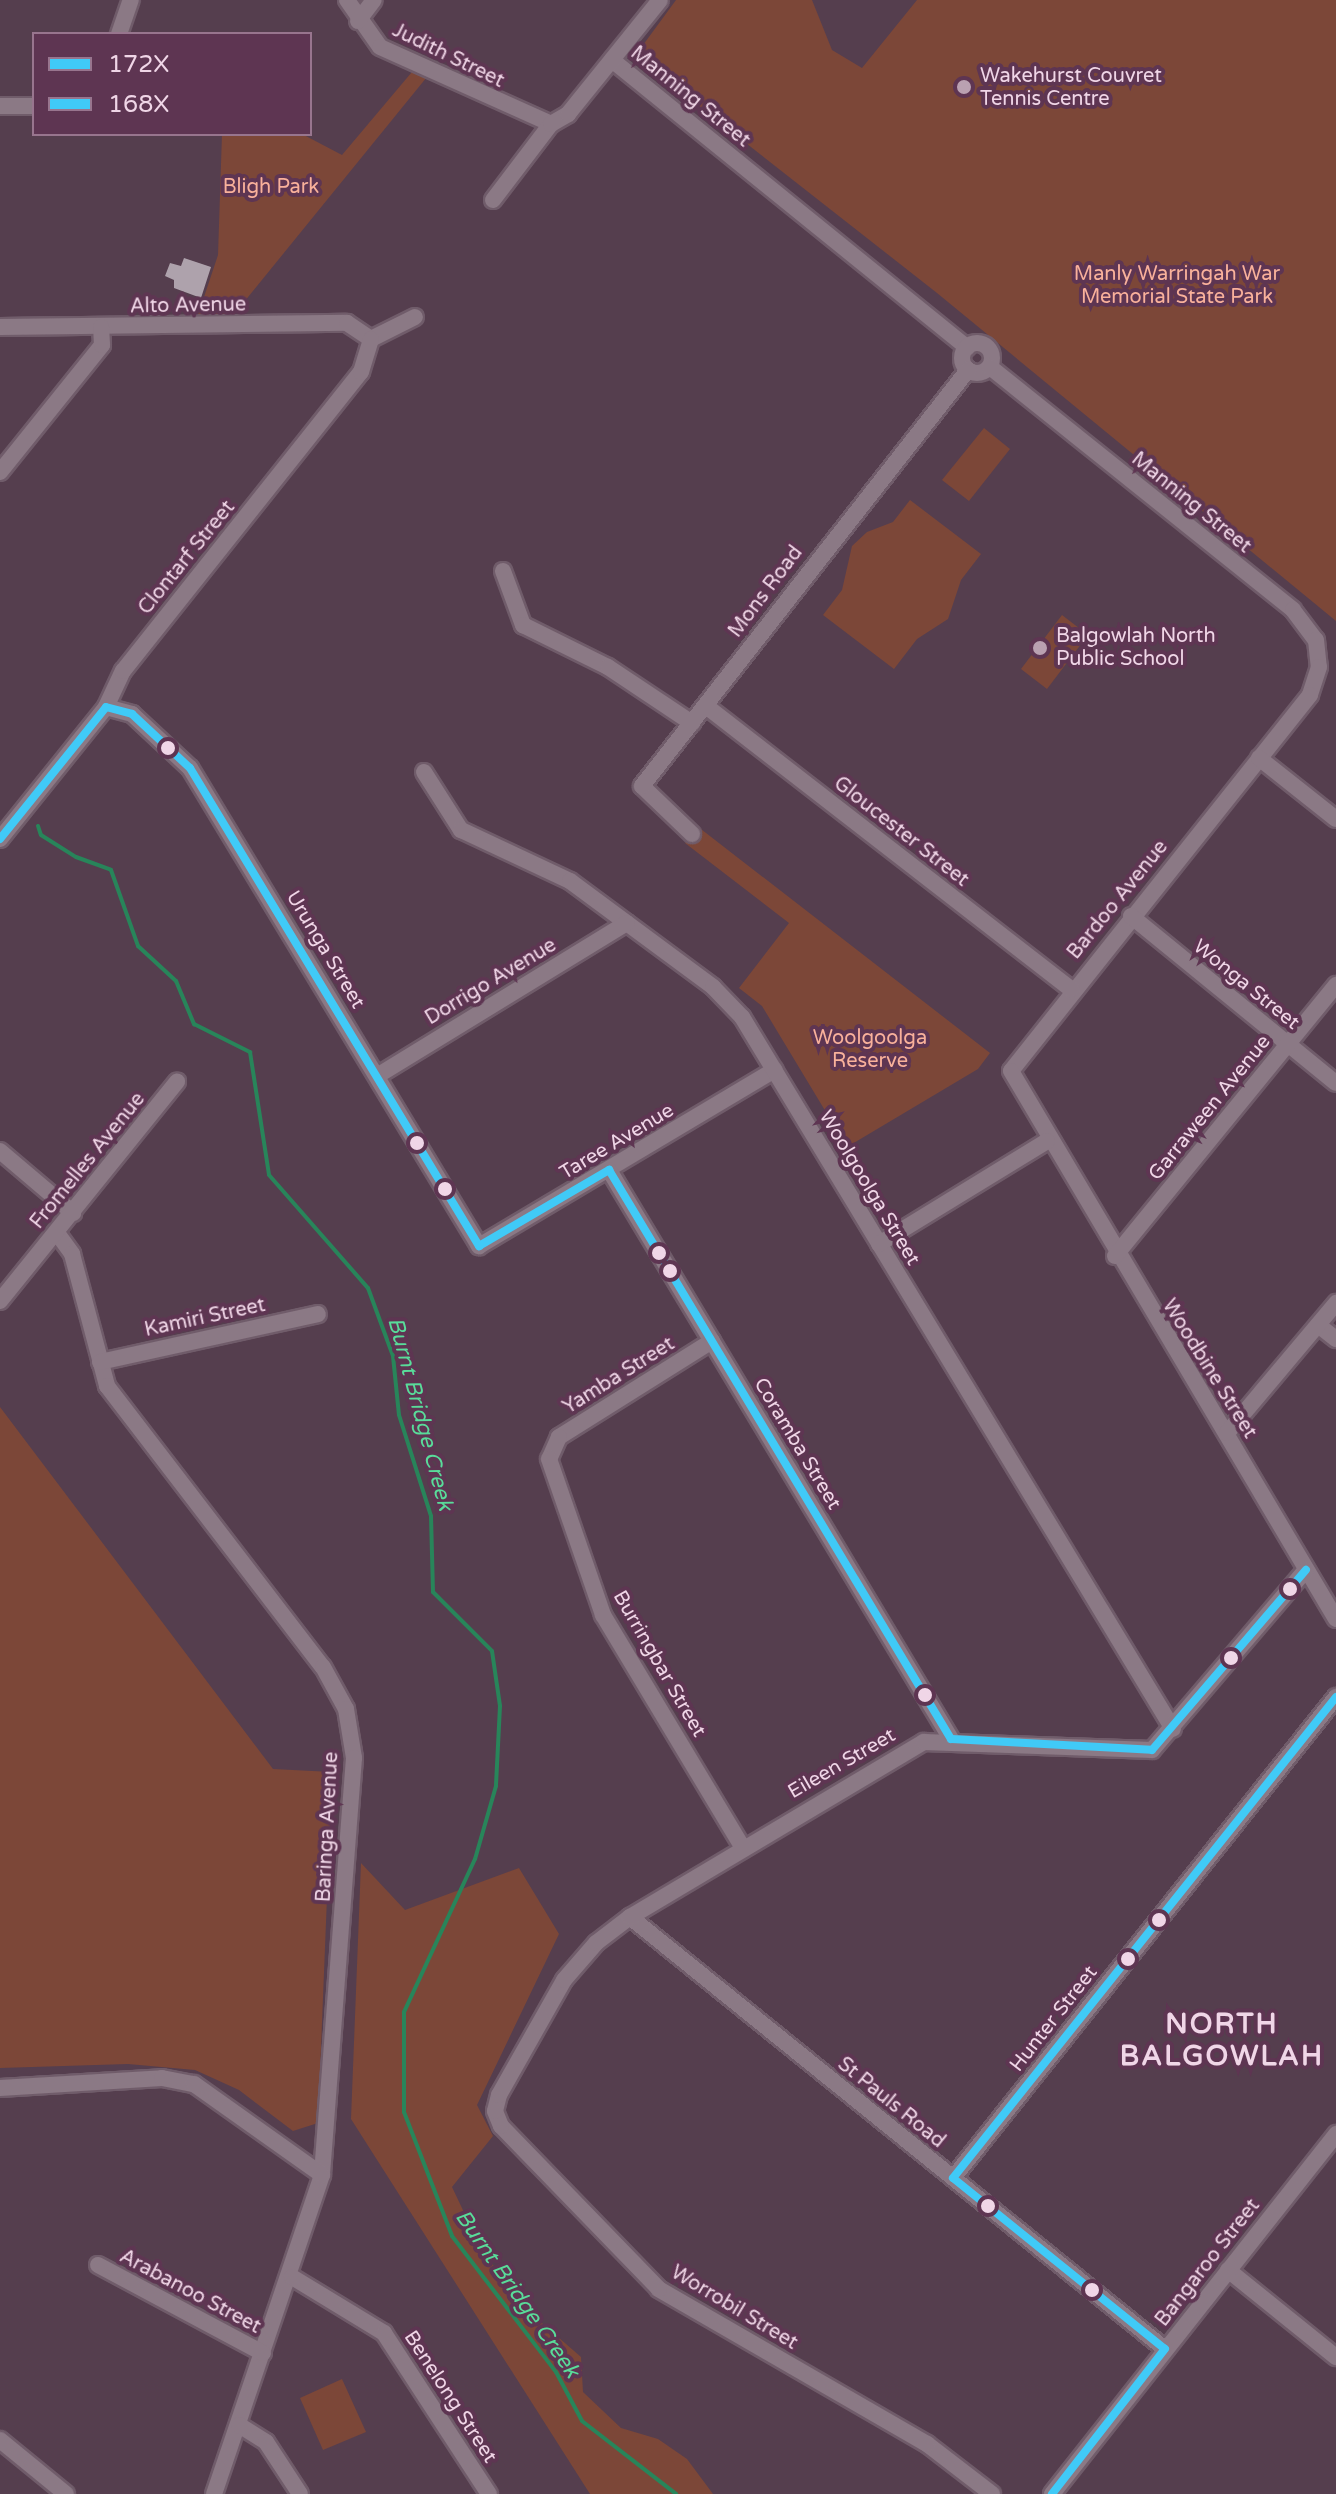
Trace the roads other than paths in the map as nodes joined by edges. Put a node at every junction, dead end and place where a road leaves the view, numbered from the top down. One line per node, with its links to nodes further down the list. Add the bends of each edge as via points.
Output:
1 (131, 0): 6 (street)
2 (347, 0): 5 (street, Judith Street)
3 (374, 0): 5 (street)
4 (660, 0): 7 (street)
5 (358, 21): 10 (street, Judith Street, via 380,47 402,59)
6 (120, 32)
7 (612, 60): 10 (street, via 568,114); 16 (street, Manning Street)
8 (0, 106): 9 (street)
9 (32, 106)
10 (551, 124): 11 (street)
11 (493, 200)
12 (415, 317): 15 (street)
13 (0, 327): 14 (street, Alto Avenue)
14 (101, 327): 15 (street, Alto Avenue, via 347,323); 19 (street, via 102,345)
15 (371, 339): 23 (street, Clontarf Street, via 361,372 123,671)
16 (967, 347): 17 (street, via 988,347); 18 (street, via 962,356)
17 (990, 367): 18 (street, via 981,373); 21 (street, Manning Street, via 1307,625 1319,667)
18 (968, 370): 22 (street, Mons Road)
19 (0, 472)
20 (503, 571): 24 (street, via 523,625 608,667)
21 (1310, 695): 25 (street, Bardoo Avenue)
22 (706, 706): 24 (street, Mons Road); 33 (street, Gloucester Street)
23 (106, 707): 29 (street, Clontarf Street); 36 (street, Urunga Street, via 132,714 190,768)
24 (692, 723): 28 (street, Mons Road, via 642,786)
25 (1259, 758): 27 (street); 30 (street, Bardoo Avenue)
26 (424, 772): 31 (street, Woolgoolga Street, via 461,830 570,881)
27 (1336, 819)
28 (692, 834)
29 (0, 839)
30 (1131, 916): 33 (street, Bardoo Avenue); 34 (street, Wonga Street)
31 (627, 923): 35 (street, Woolgoolga Street, via 713,987 742,1017); 36 (street, Dorrigo Avenue)
32 (1336, 985): 34 (street, Garraween Avenue)
33 (1071, 989): 39 (street, Bardoo Avenue, via 1011,1071)
34 (1288, 1044): 38 (street, Wonga Street); 46 (street, Garraween Avenue)
35 (774, 1070): 41 (street, Taree Avenue); 44 (street, Woolgoolga Street)
36 (377, 1076): 45 (street, Urunga Street)
37 (177, 1082): 42 (street, Fromelles Avenue)
38 (1336, 1083)
39 (1047, 1141): 44 (street); 46 (street, Woodbine Street)
40 (0, 1151): 42 (street)
41 (609, 1170): 45 (street, Taree Avenue); 52 (street, Coramba Street)
42 (73, 1213): 43 (street, Fromelles Avenue)
43 (57, 1233): 47 (street, Fromelles Avenue); 53 (street, Baringa Avenue, via 72,1254)
44 (879, 1244): 59 (street, Woolgoolga Street)
45 (479, 1246)
46 (1115, 1256): 54 (street, Woodbine Street)
47 (0, 1301)
48 (1336, 1303): 50 (street)
49 (318, 1314): 53 (street, Kamiri Street)
50 (1318, 1325): 51 (street); 54 (street)
51 (1336, 1339)
52 (712, 1341): 55 (street, Yamba Street, via 559,1437); 60 (street, Coramba Street)
53 (100, 1362): 66 (street, Baringa Avenue, via 126,1413 323,1667 346,1709 354,1758)
54 (1227, 1433): 56 (street, Woodbine Street)
55 (551, 1448): 61 (street, Burringbar Street, via 550,1473 603,1615)
56 (1306, 1570): 57 (street, Woodbine Street); 59 (street, Eileen Street)
57 (1336, 1619)
58 (1336, 1697): 67 (street, Hunter Street)
59 (1173, 1729): 60 (street, Eileen Street, via 1160,1745 1143,1752)
60 (951, 1739): 61 (street, Eileen Street, via 913,1746)
61 (741, 1845): 62 (street, Eileen Street)
62 (630, 1917): 64 (street, Eileen Street, via 596,1943 564,1980); 67 (street, St Pauls Road)
63 (0, 2088): 66 (street, via 162,2078 194,2084)
64 (495, 2111): 80 (street, Worrobil Street, via 501,2126 659,2289 927,2444)
65 (1336, 2134): 69 (street, Bangaroo Street)
66 (322, 2175): 70 (street, Baringa Avenue)
67 (953, 2178): 71 (street, St Pauls Road)
68 (98, 2265): 72 (street, Arabanoo Street)
69 (1228, 2270): 71 (street, Bangaroo Street); 73 (street)
70 (292, 2277): 72 (street, Baringa Avenue); 79 (street, Benelong Street, via 384,2333)
71 (1165, 2349): 81 (street, Bangaroo Street)
72 (263, 2353): 74 (street, Baringa Avenue)
73 (1336, 2357)
74 (239, 2425): 77 (street, Baringa Avenue); 78 (street, via 266,2442)
75 (0, 2440): 76 (street)
76 (66, 2494)
77 (214, 2494)
78 (300, 2494)
79 (489, 2494)
80 (992, 2494)
81 (1052, 2494)

